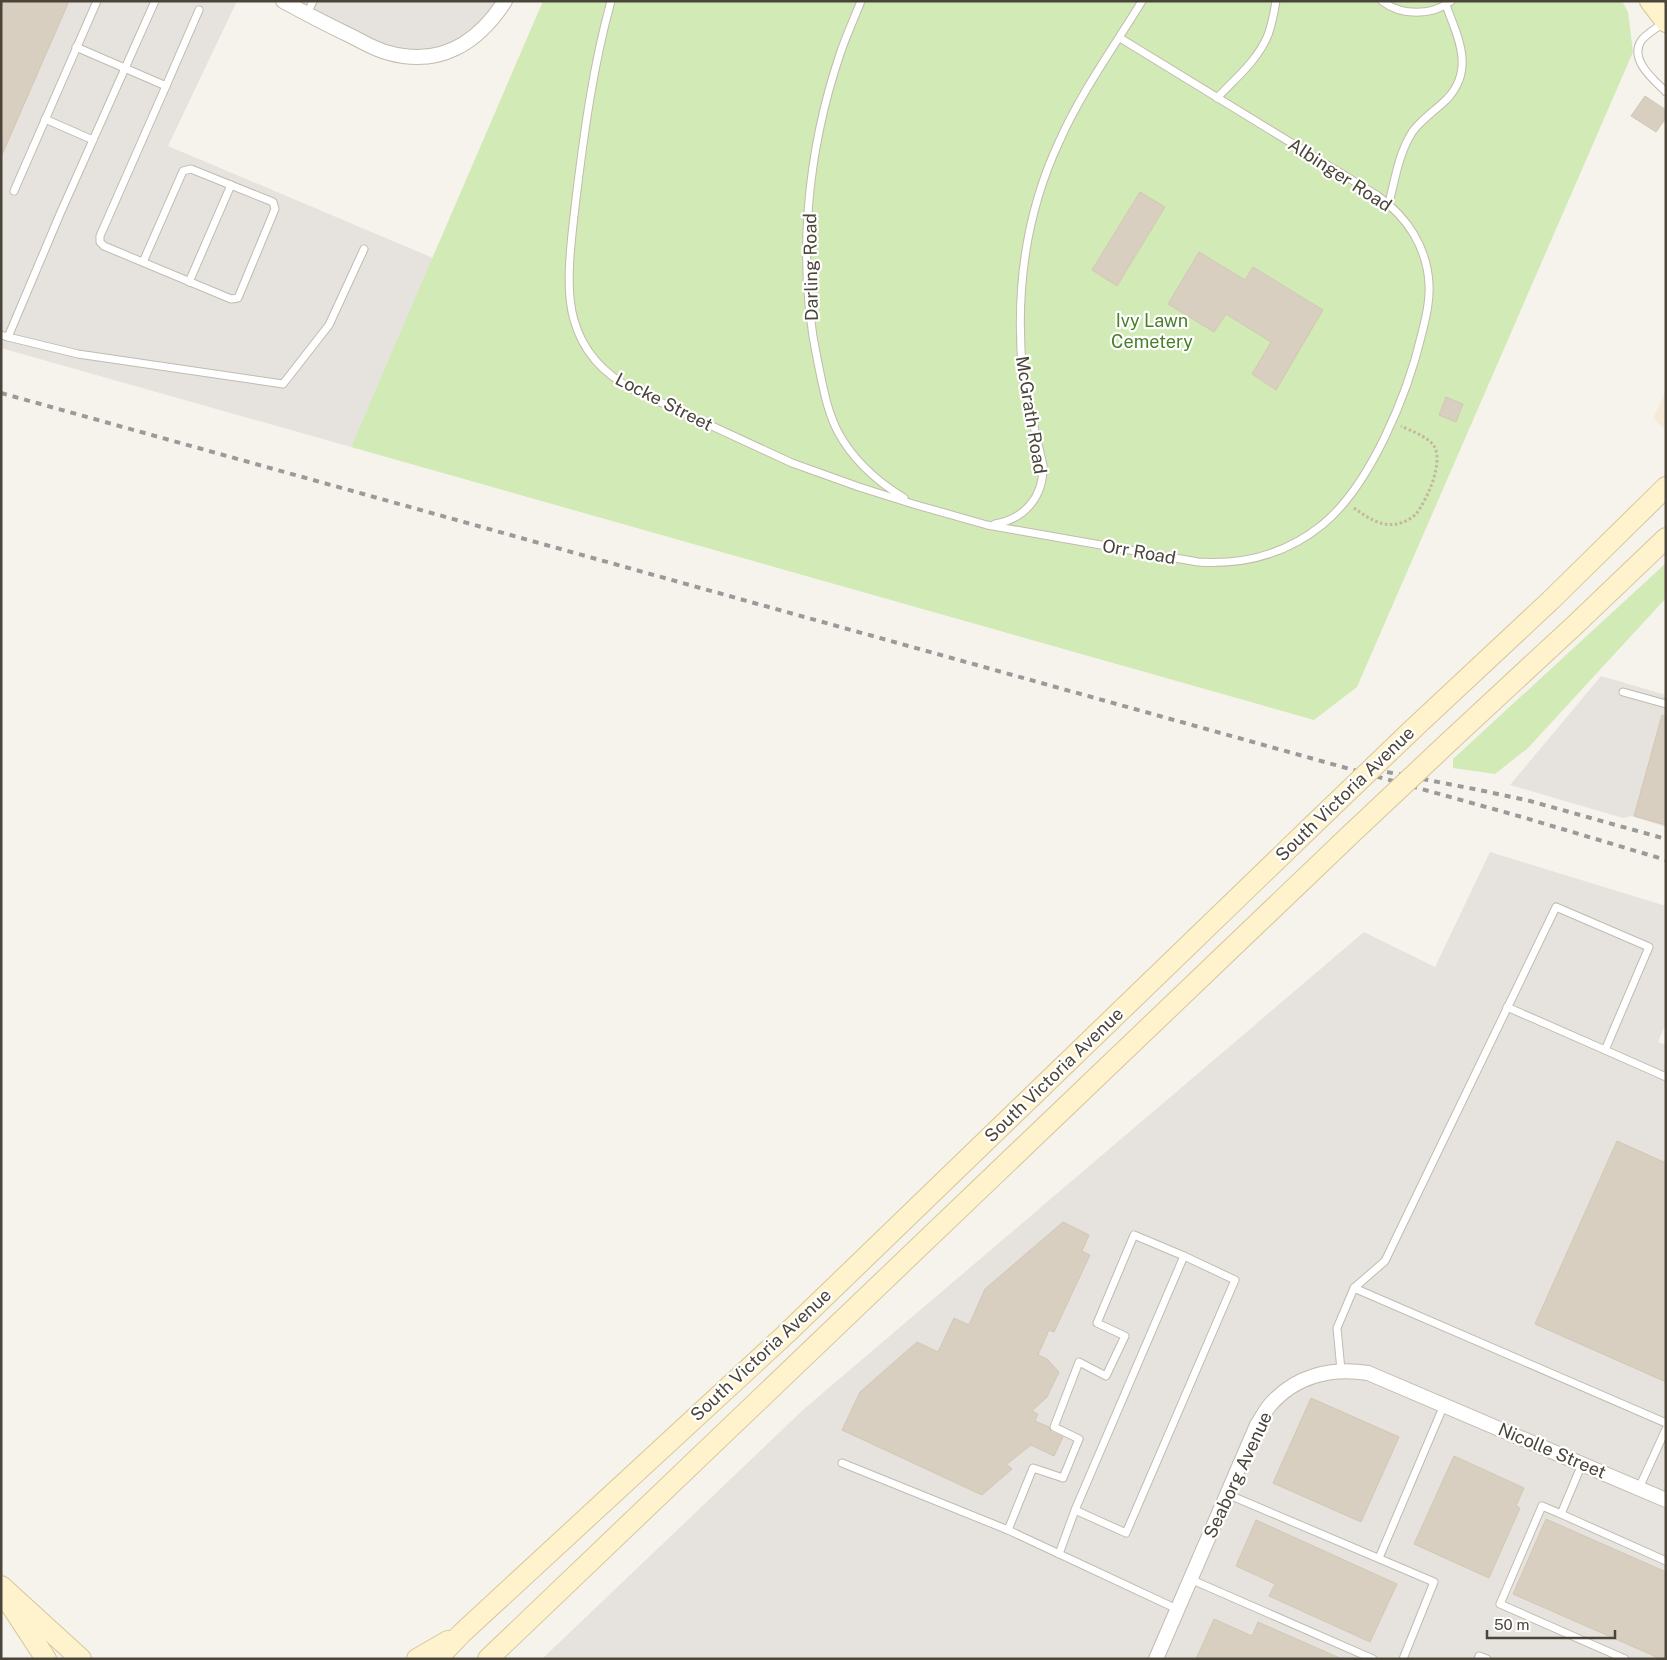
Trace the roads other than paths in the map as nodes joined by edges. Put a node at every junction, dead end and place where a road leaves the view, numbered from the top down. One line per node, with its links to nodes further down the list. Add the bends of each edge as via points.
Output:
1 (96, 1): 17 (lane)
2 (155, 1): 18 (lane)
3 (283, 1): 14 (street)
4 (314, 1): 14 (lane)
5 (505, 1): 14 (street, via 483,30 456,48 426,57 388,53)
6 (611, 1): 33 (lane, Locke Street, via 585,123 571,241 571,308 582,342 604,370 634,390 792,463)
7 (861, 1): 33 (lane, Darling Road, via 840,54 822,118 811,183 808,295 813,341 826,401 838,432 874,476)
8 (1142, 1): 16 (lane, McGrath Road)
9 (1276, 1): 21 (lane, via 1271,28 1262,46)
10 (1382, 1): 12 (lane, via 1407,12 1427,12)
11 (1650, 1): 15 (main road)
12 (1448, 3): 26 (lane, via 1462,48 1460,76 1451,94 1420,122 1408,138)
13 (199, 10): 19 (lane)
14 (307, 14)
15 (1665, 22): 20 (lane, via 1641,42 1638,54 1641,65)
16 (1120, 38): 21 (lane, Albinger Road); 34 (lane, McGrath Road, via 1080,99 1058,142 1041,187 1029,234 1020,330 1023,378 1043,465 1041,483 1034,500 1022,514 1005,522)
17 (76, 47): 18 (lane); 22 (lane)
18 (125, 68): 19 (lane); 23 (lane)
19 (166, 86): 28 (lane, via 100,236 104,246)
20 (1666, 92)
21 (1217, 98): 26 (lane, Albinger Road)
22 (45, 120): 23 (lane); 25 (lane)
23 (93, 140): 30 (lane)
24 (231, 186): 28 (lane, via 191,169 183,171); 29 (lane); 29 (lane, via 275,205 238,298 231,299)
25 (14, 191)
26 (1388, 203): 32 (lane, Albinger Road, via 1407,222 1424,258 1429,283 1427,310 1417,355 1401,399 1382,441)
27 (364, 248): 30 (lane, via 329,325 283,384 78,354)
28 (143, 262): 29 (lane)
29 (189, 282)
30 (4, 336)
31 (1666, 487): 61 (main road, South Victoria Avenue, bridge, via 793,1327)
32 (1347, 499): 34 (lane, Orr Road, via 1322,525 1291,546 1236,562 1198,562)
33 (913, 504): 34 (lane, Orr Road)
34 (987, 524)
35 (1666, 538): 68 (main road, South Victoria Avenue, bridge, via 1351,834)
36 (1623, 692): 37 (lane)
37 (1666, 704)
38 (1507, 1007): 39 (lane); 39 (lane, via 1556,907 1649,947); 42 (lane, via 1384,1261)
39 (1605, 1050): 40 (lane)
40 (1666, 1077)
41 (1184, 1256): 52 (lane); 52 (lane, via 1235,1280 1169,1434 1126,1533); 54 (lane, via 1134,1236 1097,1323 1125,1336 1106,1376 1079,1362 1054,1427 1079,1439 1063,1478 1033,1468)
42 (1354, 1288): 43 (lane, via 1337,1328); 45 (lane)
43 (1341, 1370): 44 (street, Seaborg Avenue, via 1368,1373); 50 (street, Seaborg Avenue, via 1305,1378 1269,1406 1257,1425)
44 (1441, 1403): 48 (street, Nicolle Street); 56 (lane)
45 (1666, 1423)
46 (1666, 1429): 49 (lane)
47 (842, 1463): 54 (lane)
48 (1582, 1464): 49 (street, Nicolle Street); 53 (lane)
49 (1639, 1488): 51 (street, Nicolle Street)
50 (1227, 1494): 56 (lane); 58 (street, Seaborg Avenue)
51 (1666, 1500)
52 (1075, 1510): 55 (lane)
53 (1561, 1514): 57 (lane); 74 (lane, via 1542,1506 1500,1604)
54 (1008, 1530): 55 (lane)
55 (1060, 1554): 60 (lane)
56 (1379, 1558): 71 (lane, via 1434,1582)
57 (1666, 1561)
58 (1190, 1579): 60 (street, Seaborg Avenue); 70 (lane)
59 (1, 1588): 62 (main road); 63 (main road)
60 (1177, 1609): 69 (street, Seaborg Avenue)
61 (462, 1633): 66 (main road); 67 (main road, South Victoria Avenue)
62 (57, 1636): 64 (main road); 65 (main road)
63 (46, 1659)
64 (81, 1659)
65 (98, 1659)
66 (416, 1659)
67 (437, 1659)
68 (488, 1659)
69 (1156, 1659)
70 (1373, 1659)
71 (1403, 1659)
72 (1478, 1659): 73 (lane, via 1479,1656)
73 (1487, 1659)
74 (1625, 1659)

